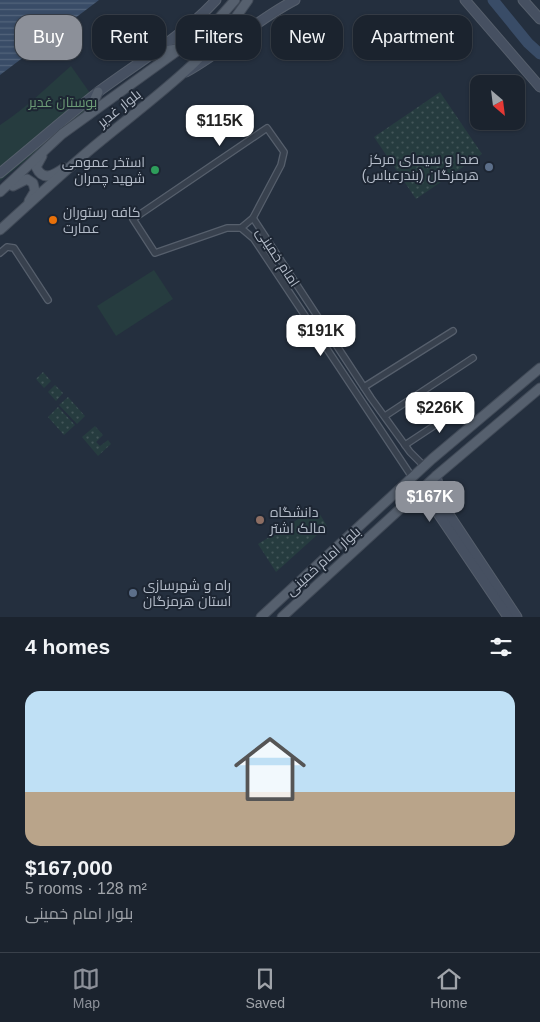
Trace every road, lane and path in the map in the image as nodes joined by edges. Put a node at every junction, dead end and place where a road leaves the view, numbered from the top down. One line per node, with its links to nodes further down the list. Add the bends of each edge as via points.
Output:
1 (216, 0): 9 (street)
2 (235, 0): 7 (main road, بلوار غدیر)
3 (248, 0): 12 (main road, بلوار غدیر)
4 (295, 0): 12 (street)
5 (465, 0): 13 (street)
6 (524, 0): 8 (street)
7 (222, 15)
8 (540, 19)
9 (166, 43)
10 (176, 52): 15 (main road, بلوار غدیر)
11 (143, 60): 14 (street)
12 (182, 75): 17 (main road, بلوار غدیر)
13 (540, 87)
14 (98, 92): 15 (main road); 18 (street)
15 (87, 117): 16 (main road, بلوار غدیر)
16 (62, 134): 17 (main road, via 39,160 38,173 49,177); 19 (main road, بلوار غدیر)
17 (84, 155): 21 (main road, بلوار غدیر)
18 (0, 173)
19 (0, 194): 21 (main road, via 22,180 33,183 35,191)
20 (253, 218): 22 (street); 22 (street, via 281,165 284,152 267,128 133,219 155,253 227,228); 25 (street, امام خمینی)
21 (10, 221): 23 (main road, بلوار غدیر)
22 (241, 228): 26 (street, via 254,239)
23 (0, 230)
24 (0, 253): 29 (street, via 7,247 14,248)
25 (280, 260): 26 (street); 27 (street, امام خمینی)
26 (272, 266): 28 (street)
27 (302, 293): 28 (street); 30 (street, امام خمینی)
28 (294, 299): 32 (street)
29 (48, 300)
30 (325, 327): 32 (street); 34 (street, امام خمینی)
31 (453, 331): 37 (street)
32 (317, 333): 35 (street)
33 (473, 358): 42 (street)
34 (348, 363): 35 (street); 37 (street, امام خمینی)
35 (340, 368): 40 (street)
36 (540, 368): 46 (main road, بلوار امام خمینی)
37 (364, 387): 39 (street, امام خمینی)
38 (540, 388): 47 (main road, بلوار امام خمینی)
39 (370, 396): 40 (street); 42 (street, امام خمینی)
40 (363, 401): 44 (street)
41 (464, 406): 45 (street)
42 (384, 416): 43 (street, امام خمینی)
43 (399, 437): 44 (street); 45 (street, امام خمینی)
44 (391, 443): 48 (street)
45 (405, 445): 46 (street, امام خمینی)
46 (424, 466): 48 (main road, بلوار امام خمینی)
47 (436, 476): 49 (main road, بلوار امام خمینی); 50 (street, via 444,507)
48 (412, 477): 52 (main road, بلوار امام خمینی)
49 (413, 498): 50 (street, via 437,512); 53 (main road, بلوار امام خمینی)
50 (459, 537): 51 (street)
51 (490, 584): 54 (street); 55 (street)
52 (261, 617)
53 (282, 617)
54 (508, 617)
55 (517, 617)

